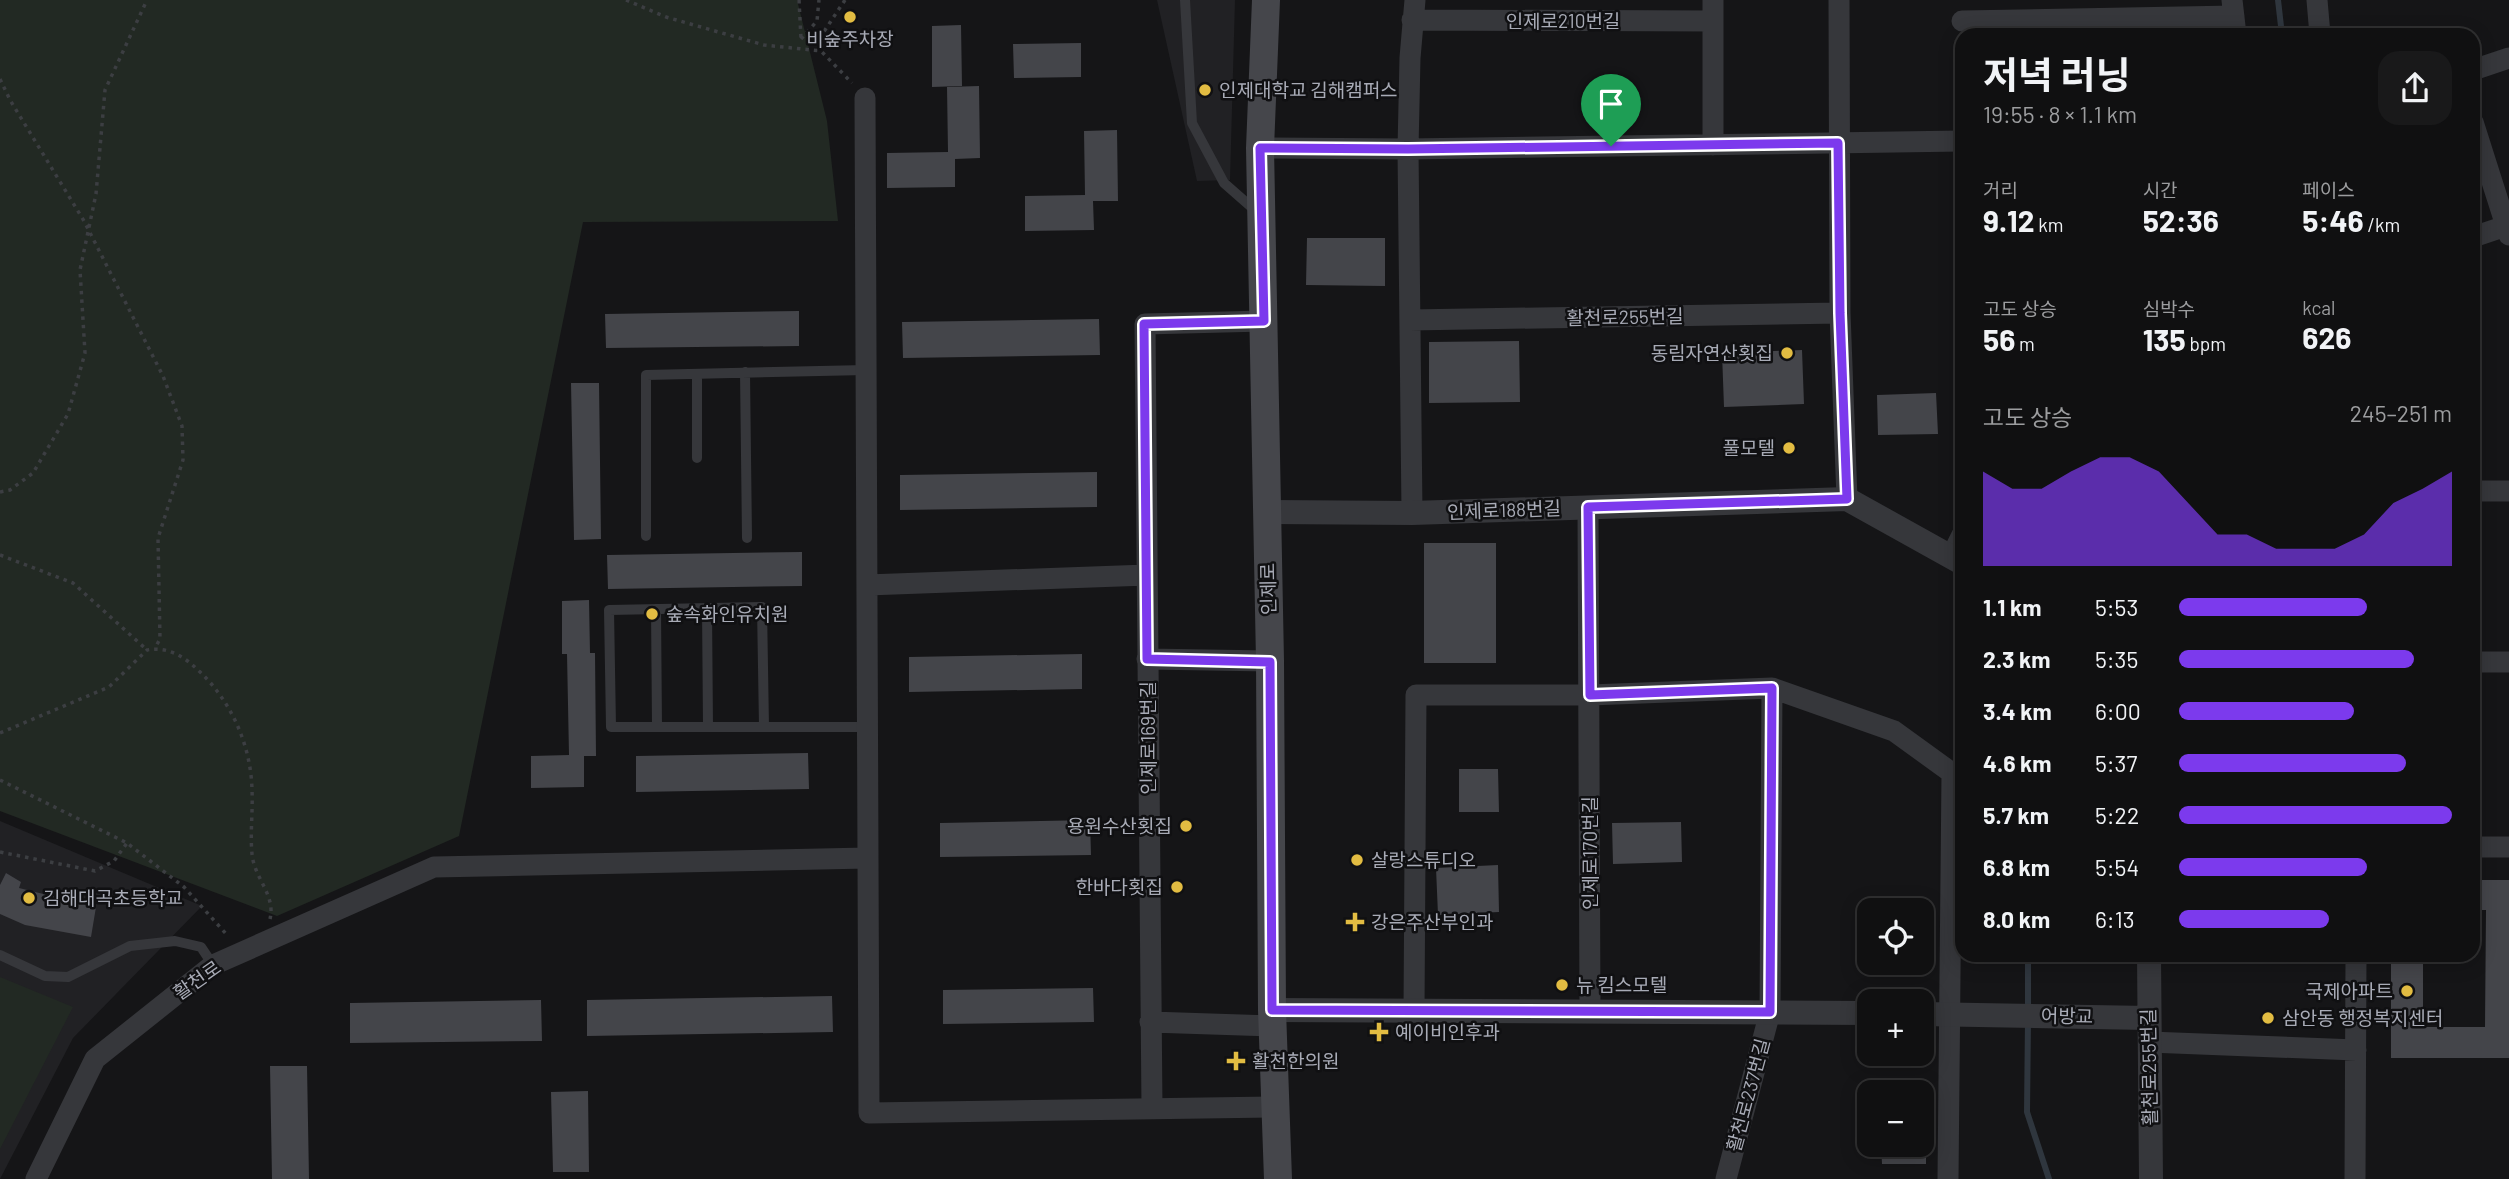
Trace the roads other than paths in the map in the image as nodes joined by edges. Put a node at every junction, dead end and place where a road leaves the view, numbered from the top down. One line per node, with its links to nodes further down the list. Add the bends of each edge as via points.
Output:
1 (1185, 0): 20 (lane, via 1192,123 1224,183)
2 (1266, 0): 18 (main road, 인제로)
3 (1839, 0): 15 (street)
4 (2317, 0): 10 (street)
5 (2100, 9): 8 (street); 9 (street)
6 (1414, 10): 7 (street, 인제로210번길); 19 (street)
7 (1713, 11): 17 (street, 인제로210번길)
8 (2234, 17)
9 (1963, 19)
10 (2319, 28)
11 (2509, 58): 12 (street)
12 (2480, 68)
13 (865, 98): 26 (street)
14 (1955, 141): 15 (street)
15 (1838, 143): 17 (street); 23 (street)
16 (2480, 144): 21 (street)
17 (1713, 145): 19 (street)
18 (1260, 148): 19 (street); 20 (main road, 인제로)
19 (1408, 149): 24 (street)
20 (1262, 216): 25 (main road, 인제로)
21 (2507, 231): 22 (street)
22 (2480, 236)
23 (1840, 313): 24 (street, 활천로255번길); 32 (street)
24 (1410, 320): 35 (street)
25 (1264, 321): 34 (main road, 인제로); 39 (street, 인제로169번길, via 1144,324)
26 (866, 370): 27 (lane); 40 (street)
27 (745, 372): 28 (lane); 37 (lane)
28 (697, 374): 29 (lane); 36 (lane, via 646,375)
29 (697, 458)
30 (2480, 491): 31 (street)
31 (2509, 491)
32 (1847, 499): 33 (street, 인제로188번길); 38 (street)
33 (1588, 507): 35 (street, 인제로188번길); 48 (street, 인제로170번길)
34 (1266, 512): 35 (street, 인제로188번길); 44 (main road, 인제로)
35 (1412, 513)
36 (646, 536)
37 (747, 538)
38 (1955, 551)
39 (1146, 575): 40 (street); 43 (street, 인제로169번길)
40 (867, 585): 52 (street)
41 (706, 608): 42 (lane); 50 (lane); 51 (lane, via 762,607)
42 (656, 609): 49 (lane); 49 (lane, via 609,610 611,727)
43 (1147, 659): 44 (street); 67 (street, 인제로169번길)
44 (1270, 662): 66 (main road, 인제로)
45 (2480, 662): 46 (street)
46 (2509, 662)
47 (1772, 688): 48 (street); 62 (street); 65 (street, via 1894,731 1952,773)
48 (1590, 695): 60 (street, via 1416,695); 61 (street, 인제로170번길)
49 (657, 727): 50 (lane)
50 (708, 727): 51 (lane)
51 (764, 727): 52 (lane)
52 (867, 727): 55 (street)
53 (2480, 847): 54 (street)
54 (2509, 847)
55 (867, 858): 59 (street, 활천로, via 435,867); 71 (street, via 869,1113)
56 (0, 955): 59 (lane, via 45,976 68,977 130,946 175,941 201,947)
57 (2148, 962): 68 (street, 활천로255번길)
58 (2356, 962): 69 (street)
59 (212, 965): 72 (street, 활천로, via 95,1059)
60 (1414, 1011): 61 (street); 66 (street)
61 (1590, 1012): 62 (street)
62 (1770, 1012): 63 (street); 74 (street, 활천로237번길)
63 (1857, 1013)
64 (1934, 1014): 65 (street)
65 (1950, 1015): 68 (street, 어방교); 75 (street)
66 (1273, 1018): 67 (street); 70 (main road, 인제로)
67 (1150, 1022): 71 (street, 인제로169번길)
68 (2141, 1026): 69 (street); 76 (street, 활천로255번길)
69 (2356, 1050): 77 (street)
70 (1276, 1107): 71 (street); 73 (main road, 인제로)
71 (1152, 1108)
72 (36, 1179)
73 (1278, 1179)
74 (1726, 1179)
75 (1948, 1179)
76 (2151, 1179)
77 (2355, 1179)

